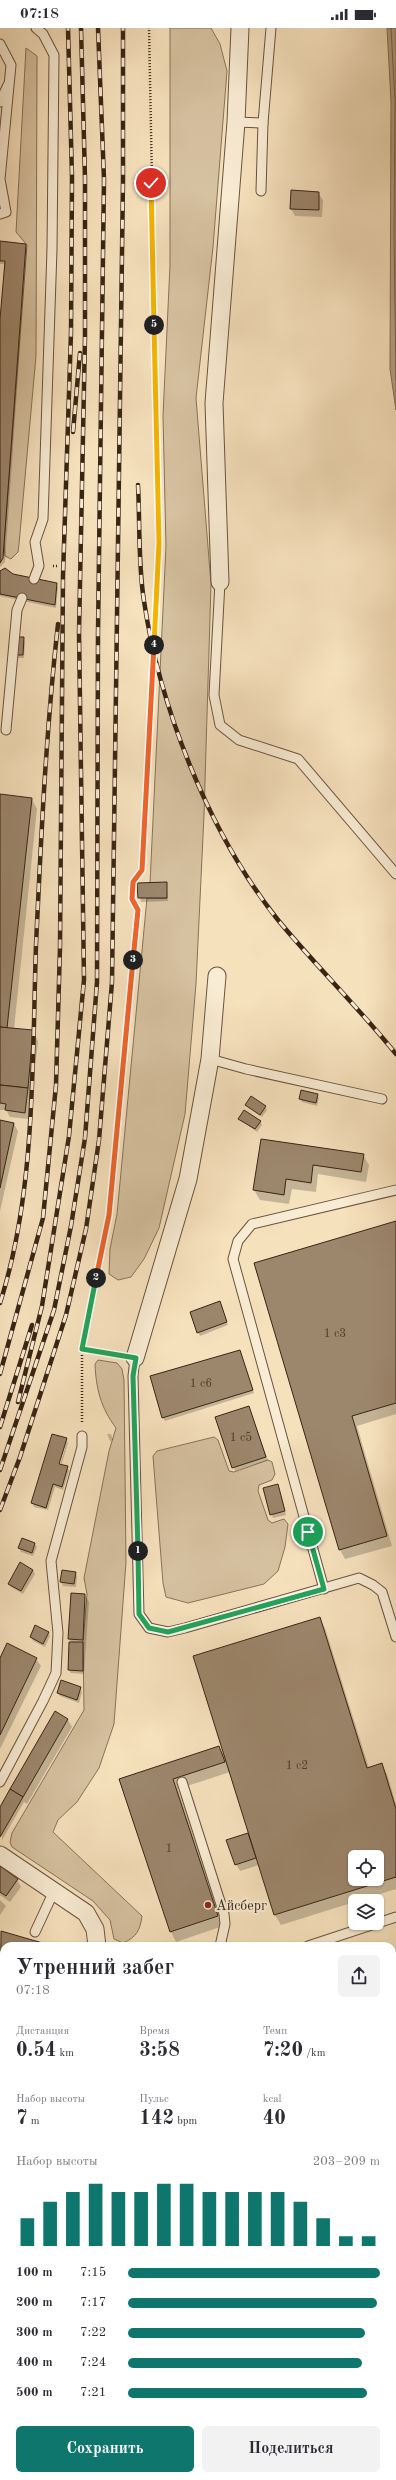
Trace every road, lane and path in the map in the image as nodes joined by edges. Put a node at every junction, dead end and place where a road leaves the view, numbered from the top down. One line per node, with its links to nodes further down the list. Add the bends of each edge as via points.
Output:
1 (36, 28): 12 (lane, via 43,34 54,55 54,62 52,249 42,519 35,542 39,566)
2 (149, 28): 21 (path, via 159,543 142,870 133,882 132,899 138,910 109,1215)
3 (240, 28): 8 (street)
4 (271, 28): 9 (lane)
5 (0, 44): 6 (lane, via 11,64)
6 (11, 80): 7 (lane); 11 (lane, via 0,179 6,212)
7 (0, 102)
8 (236, 122): 9 (lane); 13 (street, via 214,403)
9 (262, 123): 10 (lane)
10 (261, 191)
11 (0, 214)
12 (34, 579)
13 (220, 582): 16 (lane, via 214,696 220,725 239,740 298,759)
14 (22, 598): 15 (lane, via 17,616)
15 (6, 730)
16 (396, 874)
17 (217, 976): 18 (street)
18 (210, 1059): 19 (lane); 22 (street, via 188,1179)
19 (382, 1099)
20 (396, 1190): 24 (lane, via 252,1224 238,1241 232,1260)
21 (82, 1349): 22 (path); 23 (path)
22 (136, 1358): 24 (lane, via 133,1376 139,1614 149,1628 168,1632)
23 (82, 1436): 26 (lane, via 82,1447 51,1561 58,1633 56,1673)
24 (324, 1589): 25 (lane, via 359,1578 374,1585 382,1592)
25 (396, 1638)
26 (0, 1782)
27 (182, 1782): 33 (lane, via 224,1914 225,1924)
28 (0, 1855): 29 (street)
29 (54, 1891): 31 (lane); 32 (street, via 86,1913 95,1929)
30 (396, 1917): 34 (lane)
31 (35, 1932)
32 (97, 1942)
33 (221, 1942)
34 (320, 1942)

